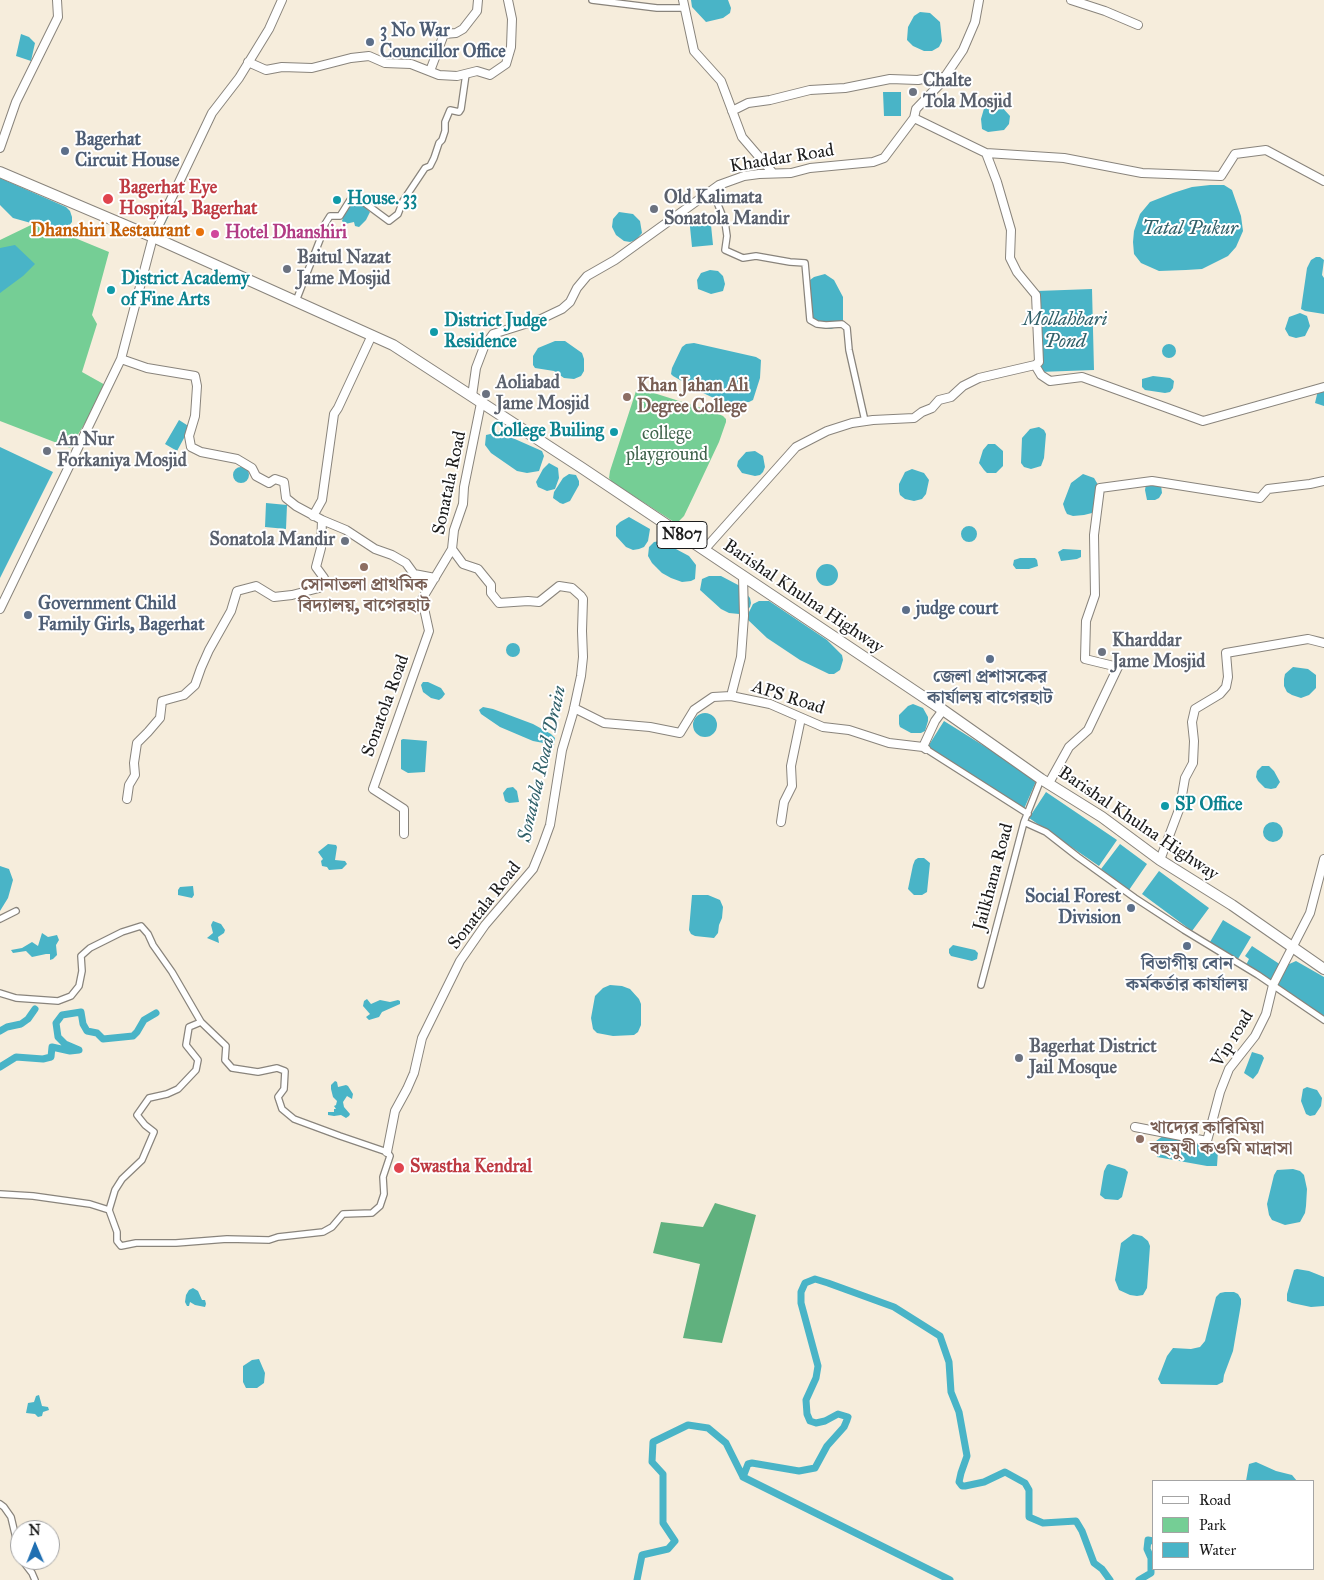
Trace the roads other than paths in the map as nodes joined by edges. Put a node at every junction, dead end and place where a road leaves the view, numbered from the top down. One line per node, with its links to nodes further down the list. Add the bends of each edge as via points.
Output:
1 (57, 0): 16 (street, via 58,17 16,102)
2 (282, 0): 10 (street, via 269,29)
3 (478, 0): 11 (street, via 478,11 463,29 444,34)
4 (508, 0): 12 (street, via 512,19 511,47 506,64 490,74 477,71)
5 (592, 0): 8 (street, via 657,8)
6 (979, 0): 13 (street, Khaddar Road, via 970,38)
7 (1071, 0): 9 (street)
8 (684, 4): 14 (street, via 694,51 721,81)
9 (1138, 26)
10 (248, 62): 11 (street, via 266,70 312,68 369,56 385,63 411,64); 22 (street, via 212,114)
11 (430, 71): 12 (street, via 439,75)
12 (466, 74): 23 (street, via 461,109 459,112 450,110 434,158 403,200 398,214 389,221 362,201 350,200 340,216 330,216 324,224 322,237)
13 (944, 78): 14 (street, via 890,79 845,88 810,90 748,103); 15 (street, Khaddar Road, via 916,109)
14 (732, 111): 19 (street, via 742,137)
15 (914, 118): 17 (street); 19 (street, Khaddar Road, via 884,158)
16 (0, 148)
17 (986, 153): 20 (street, via 1064,158 1142,174 1221,176 1235,154 1266,150); 26 (street, via 1012,230 1010,258 1036,295 1040,358)
18 (0, 172): 22 (highway, Barishal Khulna Highway / N807)
19 (773, 174): 21 (street, Khaddar Road, via 744,176)
20 (1324, 181)
21 (712, 190): 28 (street, Khaddar Road, via 615,260 587,276 562,309 493,334 476,368); 30 (street, via 725,222 725,250 743,258 756,256 805,263 810,320 817,324 842,324 847,328 848,350)
22 (153, 237): 23 (highway, Barishal Khulna Highway / N807); 25 (street)
23 (296, 301): 24 (highway, Barishal Khulna Highway / N807)
24 (372, 335): 28 (highway, Barishal Khulna Highway / N807); 32 (street, via 334,414 322,500)
25 (121, 359): 32 (street, via 147,368 195,376 197,392 189,436 191,447 200,452 238,459 252,468 256,476 270,483 275,479 284,482 286,498); 38 (street)
26 (1035, 365): 27 (street, via 1050,381 1082,377 1203,421); 30 (street, via 979,378 914,418)
27 (1324, 386)
28 (472, 396): 29 (highway, Barishal Khulna Highway / N807)
29 (481, 404): 34 (street, Sonatala Road); 35 (highway, Barishal Khulna Highway / N807)
30 (865, 421): 35 (street, via 834,428 796,447)
31 (1324, 481): 45 (street, via 1268,489 1260,498 1152,481 1100,488 1094,535 1095,595 1086,621 1085,659 1118,667 1088,730 1069,747)
32 (313, 516): 33 (street)
33 (322, 520): 37 (street, via 406,563 414,574); 46 (street, via 321,548 316,567 324,578 319,588 274,597 256,586 237,591 231,611 200,668 195,685 184,695 162,701 160,718 137,743 135,775 128,785)
34 (452, 549): 37 (street, Sonatola Road); 41 (street, Sonatala Road, via 463,564 478,569 499,603 539,602 559,586 572,588 581,596 583,657)
35 (704, 550): 36 (highway, Barishal Khulna Highway / N807)
36 (742, 576): 40 (street, APS Road, via 741,657); 42 (highway, Barishal Khulna Highway / N807)
37 (435, 578): 50 (street, Sonatola Road, via 422,599 428,630 373,789 404,809)
38 (0, 609)
39 (1324, 643): 52 (street, via 1308,639 1226,653 1226,687 1195,709 1192,722 1193,763 1185,778 1180,807)
40 (731, 696): 41 (street, via 713,697 694,710 680,734 604,722); 43 (street, APS Road, via 770,704)
41 (574, 708): 63 (street, Sonatala Road, via 562,750 550,825 533,869 485,925 460,961 422,1038 414,1073 395,1111)
42 (943, 710): 44 (street); 45 (highway, Barishal Khulna Highway / N807)
43 (801, 718): 44 (street, APS Road, via 889,744); 48 (street, via 790,766 792,786 784,802)
44 (924, 748): 47 (street)
45 (1045, 781): 47 (street, Jailkhana Road); 52 (highway, Barishal Khulna Highway / N807, via 1102,817)
46 (127, 799)
47 (1028, 814): 49 (street, Jailkhana Road)
48 (781, 822)
49 (1024, 822): 57 (street, Jailkhana Road); 58 (street, via 1046,832 1143,903)
50 (404, 834)
51 (1324, 859): 55 (street, Vip road, via 1310,913)
52 (1160, 860): 55 (highway, Barishal Khulna Highway / N807)
53 (16, 911): 54 (street)
54 (0, 919)
55 (1292, 947): 56 (highway, Barishal Khulna Highway / N807); 58 (street, Vip road)
56 (1324, 969)
57 (981, 985)
58 (1273, 985): 60 (street); 62 (street, Vip road, via 1266,1014 1255,1036 1229,1069 1207,1141)
59 (0, 993): 61 (street, via 16,998 58,1001 71,996 79,986 81,956 122,932 142,926)
60 (1324, 1020)
61 (201, 1022): 63 (street, via 226,1046 225,1060 232,1068 258,1072 277,1068 285,1071 284,1088 278,1097 282,1109 294,1119); 65 (street, via 189,1027 186,1045 198,1060 196,1070 178,1089 149,1098 137,1115 154,1132 142,1160 115,1190)
62 (1135, 1127)
63 (387, 1152): 65 (street, via 390,1156 383,1177 384,1194 380,1206 372,1213 342,1214 324,1232 269,1240 227,1239 121,1246)
64 (0, 1194): 65 (street, via 90,1204)
65 (109, 1210)
66 (0, 1504): 67 (street)
67 (12, 1520)

